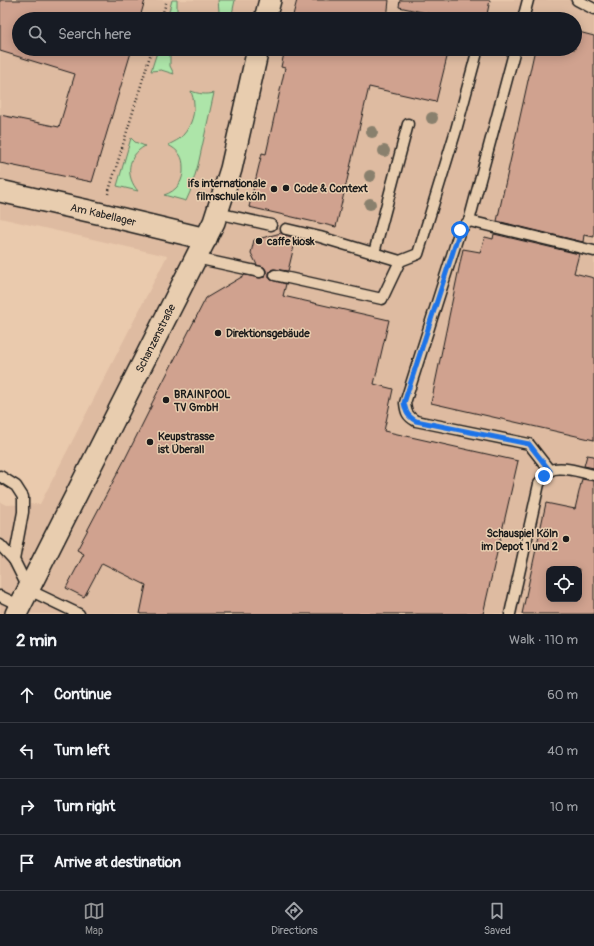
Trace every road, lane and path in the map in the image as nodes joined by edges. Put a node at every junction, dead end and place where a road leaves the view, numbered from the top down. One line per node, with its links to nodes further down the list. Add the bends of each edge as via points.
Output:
1 (167, 0): 7 (path)
2 (270, 0): 8 (street)
3 (528, 0): 9 (lane)
4 (576, 0): 5 (lane); 6 (lane)
5 (594, 0)
6 (594, 10)
7 (163, 12)
8 (267, 12)
9 (525, 12)
10 (150, 56): 17 (path)
11 (256, 56): 16 (street, Schanzenstraße, via 231,169)
12 (476, 56): 25 (lane, via 418,254)
13 (513, 56): 18 (lane)
14 (408, 124): 23 (lane)
15 (0, 191): 17 (street, Am Kabellager)
16 (218, 212): 19 (lane); 21 (street, Schanzenstraße)
17 (102, 214): 21 (street, Am Kabellager)
18 (469, 221): 22 (lane); 28 (lane, via 460,230 404,403 405,411 416,421 529,444)
19 (271, 225)
20 (286, 229): 23 (lane)
21 (206, 239): 24 (street, Schanzenstraße)
22 (594, 251)
23 (374, 253): 25 (lane)
24 (196, 258): 26 (lane); 34 (street, Schanzenstraße)
25 (400, 261): 27 (lane, via 382,299)
26 (260, 272)
27 (275, 275)
28 (550, 471): 30 (lane, via 562,468); 36 (lane, via 539,484)
29 (0, 476): 32 (lane, via 16,486 23,497 23,512)
30 (594, 476)
31 (0, 545): 32 (lane)
32 (14, 560): 34 (lane)
33 (0, 596): 34 (lane)
34 (22, 603): 35 (lane)
35 (79, 614)
36 (510, 614)

